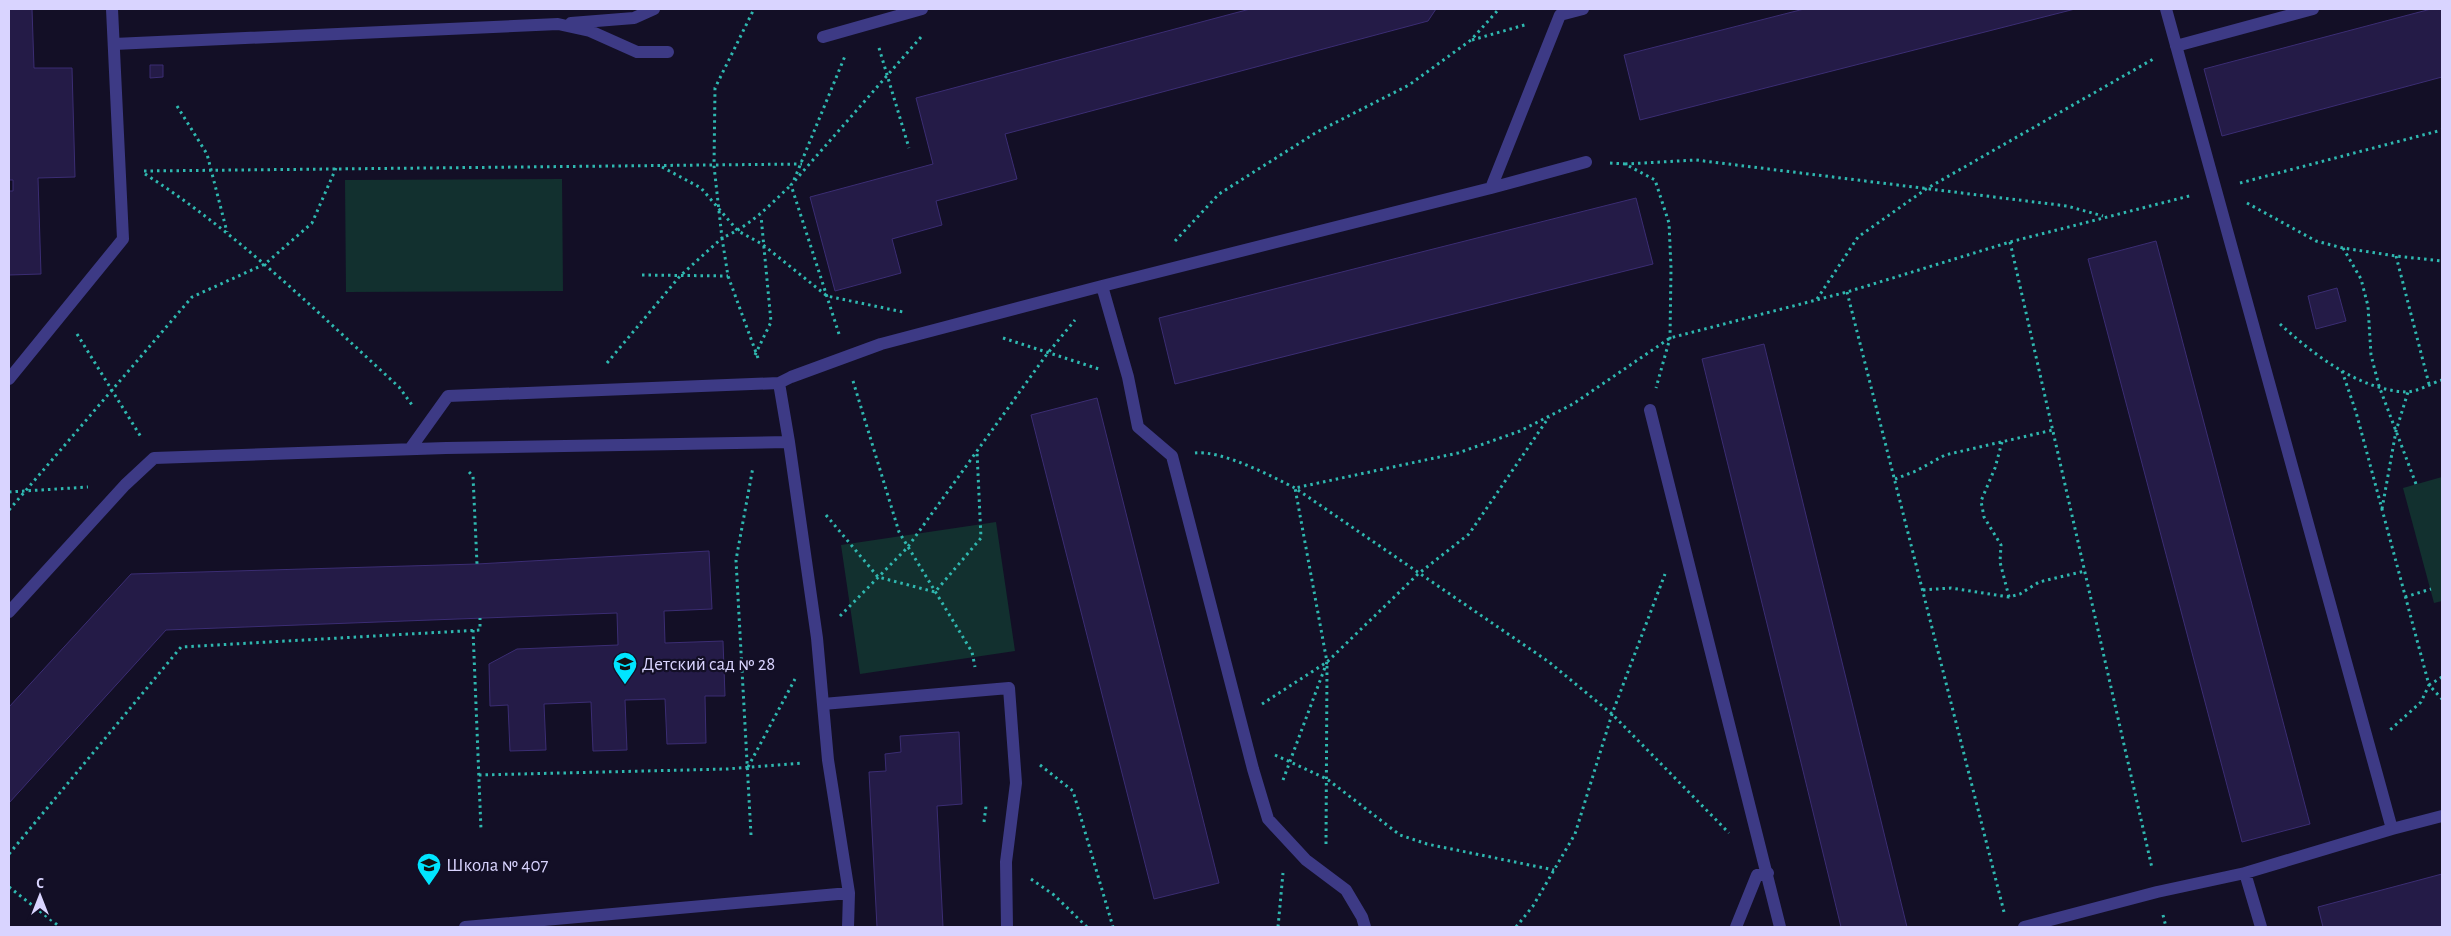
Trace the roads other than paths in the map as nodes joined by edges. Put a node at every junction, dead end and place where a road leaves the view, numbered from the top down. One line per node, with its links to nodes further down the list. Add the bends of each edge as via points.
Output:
1 (112, 9): 9 (lane)
2 (654, 9): 7 (lane, via 634,18)
3 (922, 9): 8 (lane)
4 (1583, 9): 13 (lane, via 1560,15)
5 (2166, 9): 10 (lane)
6 (2313, 9): 10 (lane)
7 (558, 24): 9 (lane); 11 (lane, via 590,31 637,52)
8 (824, 37)
9 (114, 44): 15 (lane, via 123,239)
10 (2176, 46): 23 (lane)
11 (668, 52)
12 (1586, 162): 13 (lane)
13 (1491, 188): 14 (lane)
14 (1102, 286): 16 (lane, via 881,344); 30 (lane, via 1128,377 1138,427 1172,456 1268,819 1306,860 1346,890)
15 (9, 379)
16 (779, 383): 18 (lane); 19 (lane, via 448,396)
17 (1650, 410): 24 (lane)
18 (789, 442): 19 (lane); 21 (lane, via 817,638)
19 (410, 450): 20 (lane, via 154,458 124,485)
20 (9, 612)
21 (822, 704): 26 (lane); 29 (lane, via 1009,688 1016,783 1006,862)
22 (2442, 816): 23 (lane)
23 (2392, 830): 25 (lane)
24 (1768, 873): 31 (lane, via 1757,875); 32 (lane)
25 (2245, 873): 33 (lane); 34 (lane)
26 (849, 893): 27 (lane); 28 (lane)
27 (465, 927)
28 (848, 927)
29 (1007, 927)
30 (1365, 927)
31 (1736, 927)
32 (1780, 927)
33 (2024, 927)
34 (2261, 927)

